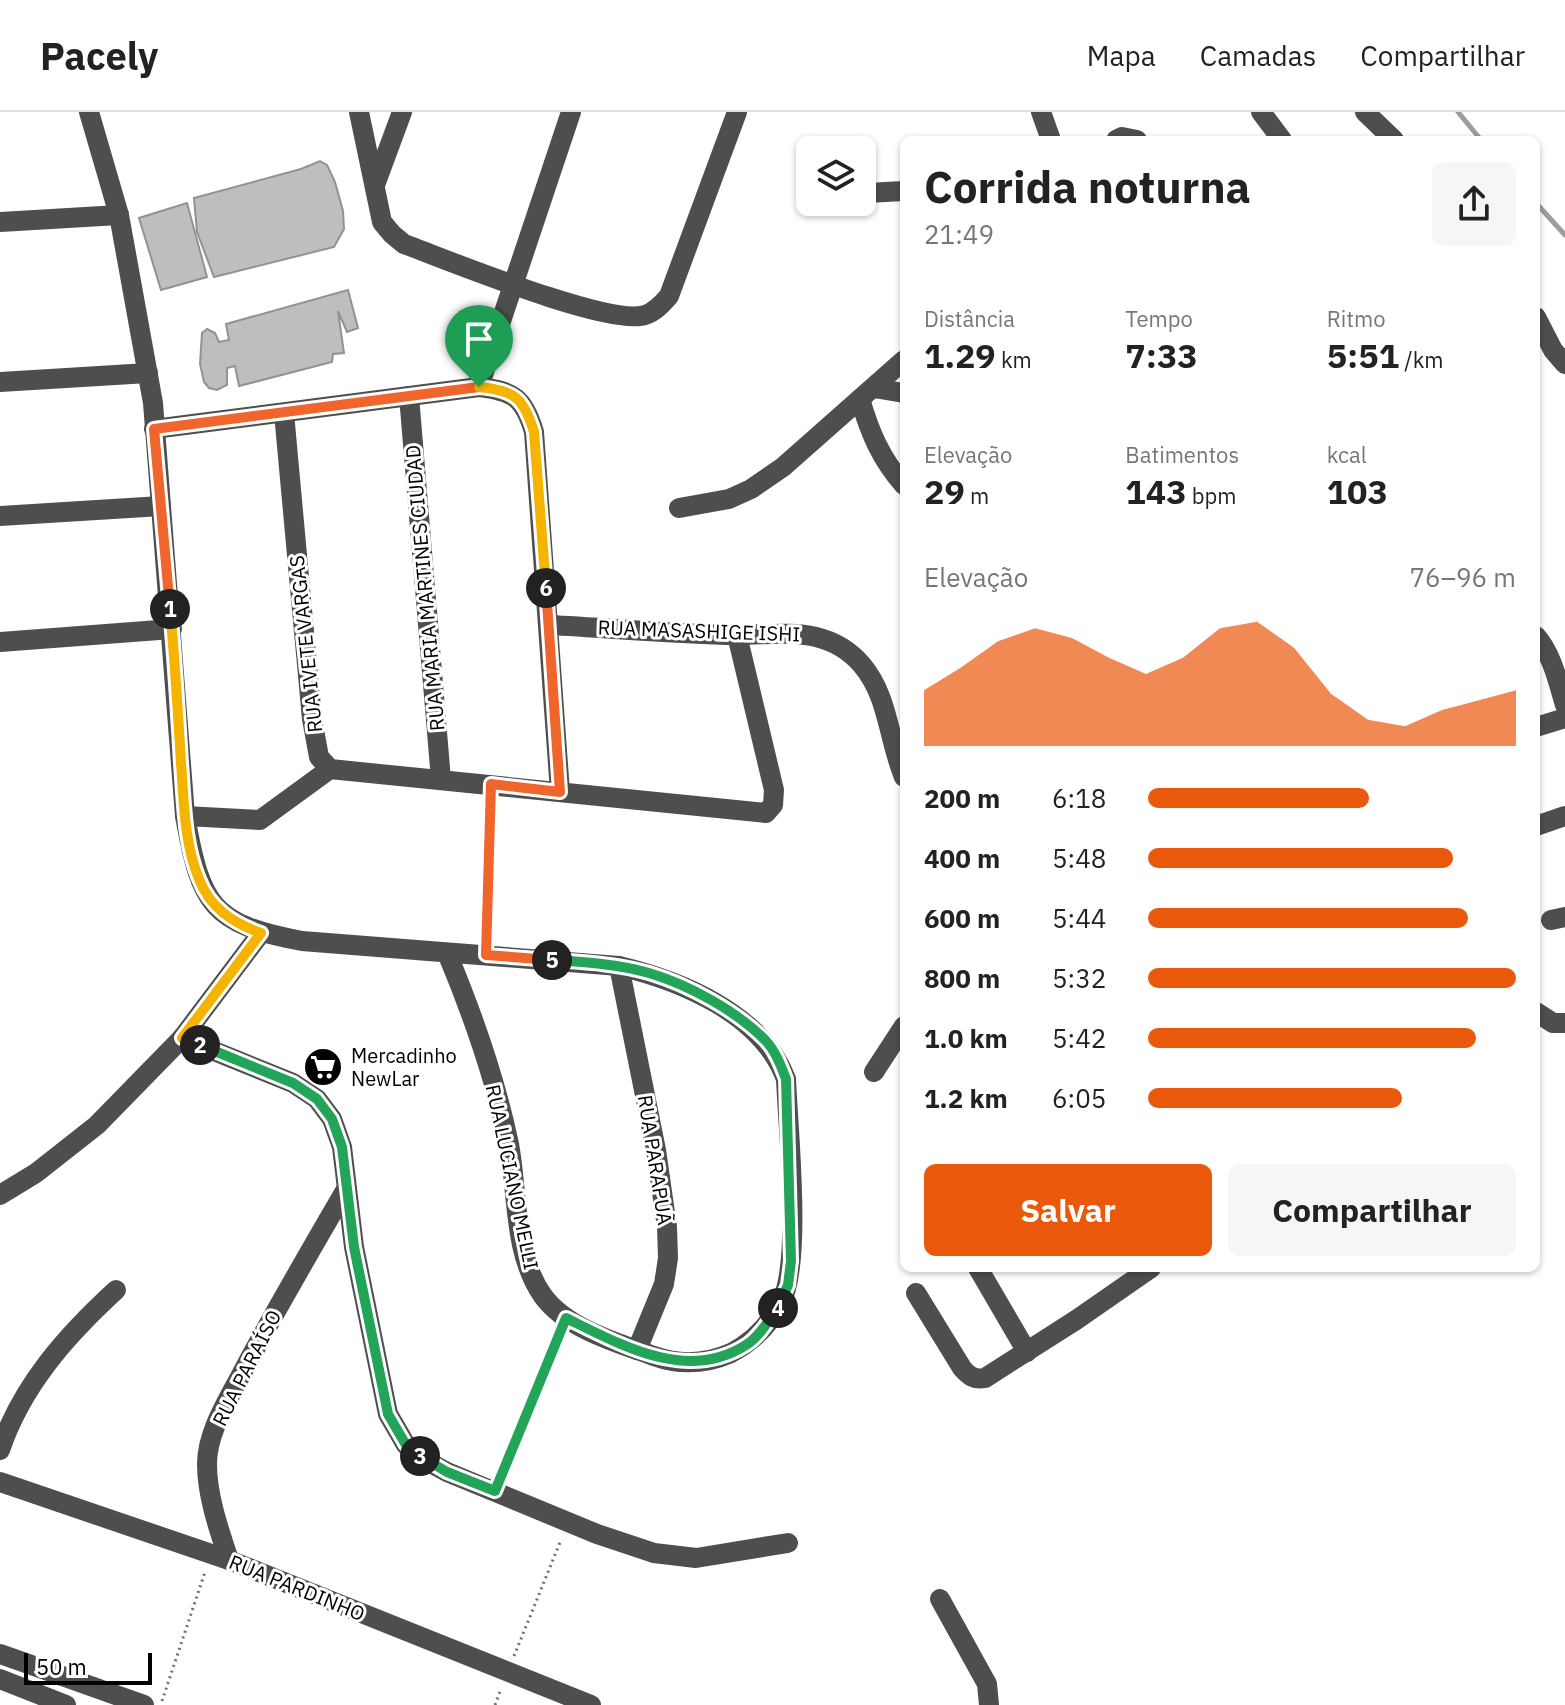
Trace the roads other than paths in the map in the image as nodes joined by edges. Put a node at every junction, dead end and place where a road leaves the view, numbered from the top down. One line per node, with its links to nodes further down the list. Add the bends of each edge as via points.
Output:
1 (89, 112): 15 (street, RUA LUCIANO MELLI)
2 (359, 112): 12 (street)
3 (402, 112): 12 (street)
4 (571, 112): 17 (street)
5 (737, 112): 17 (street, via 669,296 660,306 633,317)
6 (1041, 112): 9 (street)
7 (1261, 112): 10 (street)
8 (1365, 112): 11 (street)
9 (1050, 136)
10 (1279, 136)
11 (1390, 136)
12 (373, 189): 17 (street, via 382,222 404,244)
13 (900, 191): 14 (street)
14 (876, 193)
15 (119, 215): 16 (street); 21 (street, RUA LUCIANO MELLI)
16 (0, 222)
17 (513, 285): 23 (street)
18 (1540, 325): 20 (street)
19 (900, 364): 25 (street)
20 (1565, 364)
21 (148, 373): 22 (street); 28 (street, RUA LUCIANO MELLI)
22 (0, 382)
23 (479, 387): 26 (street); 33 (street, via 513,394 534,432)
24 (900, 393): 25 (street)
25 (867, 394): 29 (street, via 870,434); 31 (street, via 751,489 729,499)
26 (409, 396): 27 (street); 43 (street, RUA MARIA MARTINES CIUDAD)
27 (284, 413): 28 (street); 42 (street, RUA IVETE VARGAS, via 312,719 319,757)
28 (154, 429): 30 (street, RUA LUCIANO MELLI)
29 (900, 481)
30 (161, 506): 32 (street); 34 (street, RUA LUCIANO MELLI)
31 (679, 508)
32 (0, 516)
33 (549, 625): 35 (street, RUA MASASHIGE ISHI); 44 (street)
34 (172, 629): 37 (street); 45 (street, RUA LUCIANO MELLI)
35 (737, 635): 41 (street, RUA MASASHIGE ISHI, via 815,637 834,642 860,662 885,707); 44 (street, via 774,790 773,805 765,813)
36 (1540, 641): 38 (street)
37 (0, 642)
38 (1565, 705)
39 (1565, 718): 40 (street)
40 (1540, 726)
41 (900, 767)
42 (330, 769): 43 (street); 45 (street, via 260,820)
43 (441, 780): 44 (street)
44 (560, 792)
45 (185, 816): 48 (street, RUA LUCIANO MELLI, via 199,880 212,902 223,915)
46 (1565, 816): 47 (street)
47 (1540, 825)
48 (261, 933): 49 (street, RUA LUCIANO MELLI); 54 (street)
49 (447, 953): 50 (street, RUA LUCIANO MELLI); 62 (street, RUA LUCIANO MELLI, via 484,1049 509,1144 523,1246 534,1280 566,1318)
50 (619, 966): 62 (street, RUA PARAPUÃ, via 667,1227 664,1284); 62 (street, RUA LUCIANO MELLI, via 685,987 724,1009 766,1042 786,1079 791,1261 782,1302 748,1345 723,1356 669,1361)
51 (1540, 1015): 52 (street)
52 (1565, 1023)
53 (900, 1032): 55 (street)
54 (182, 1038): 56 (street, via 293,1083 317,1099 332,1119 342,1147); 57 (street, via 97,1125)
55 (874, 1072)
56 (345, 1191): 66 (street, via 388,1414 406,1445 425,1460 629,1546 678,1558); 67 (street, RUA PARAÍSO, via 278,1305 211,1441 207,1463)
57 (0, 1195)
58 (980, 1272): 63 (street)
59 (1145, 1272): 63 (street)
60 (116, 1290): 64 (street, via 51,1356)
61 (916, 1293): 63 (street, via 968,1375 985,1378)
62 (637, 1350)
63 (1027, 1352)
64 (0, 1450)
65 (0, 1482): 67 (street, RUA PARDINHO)
66 (788, 1543)
67 (220, 1557): 73 (street, RUA PARDINHO)
68 (940, 1599): 74 (street, via 987,1684)
69 (0, 1654): 72 (street)
70 (0, 1679): 71 (street)
71 (66, 1705)
72 (144, 1705)
73 (591, 1705)
74 (989, 1705)

